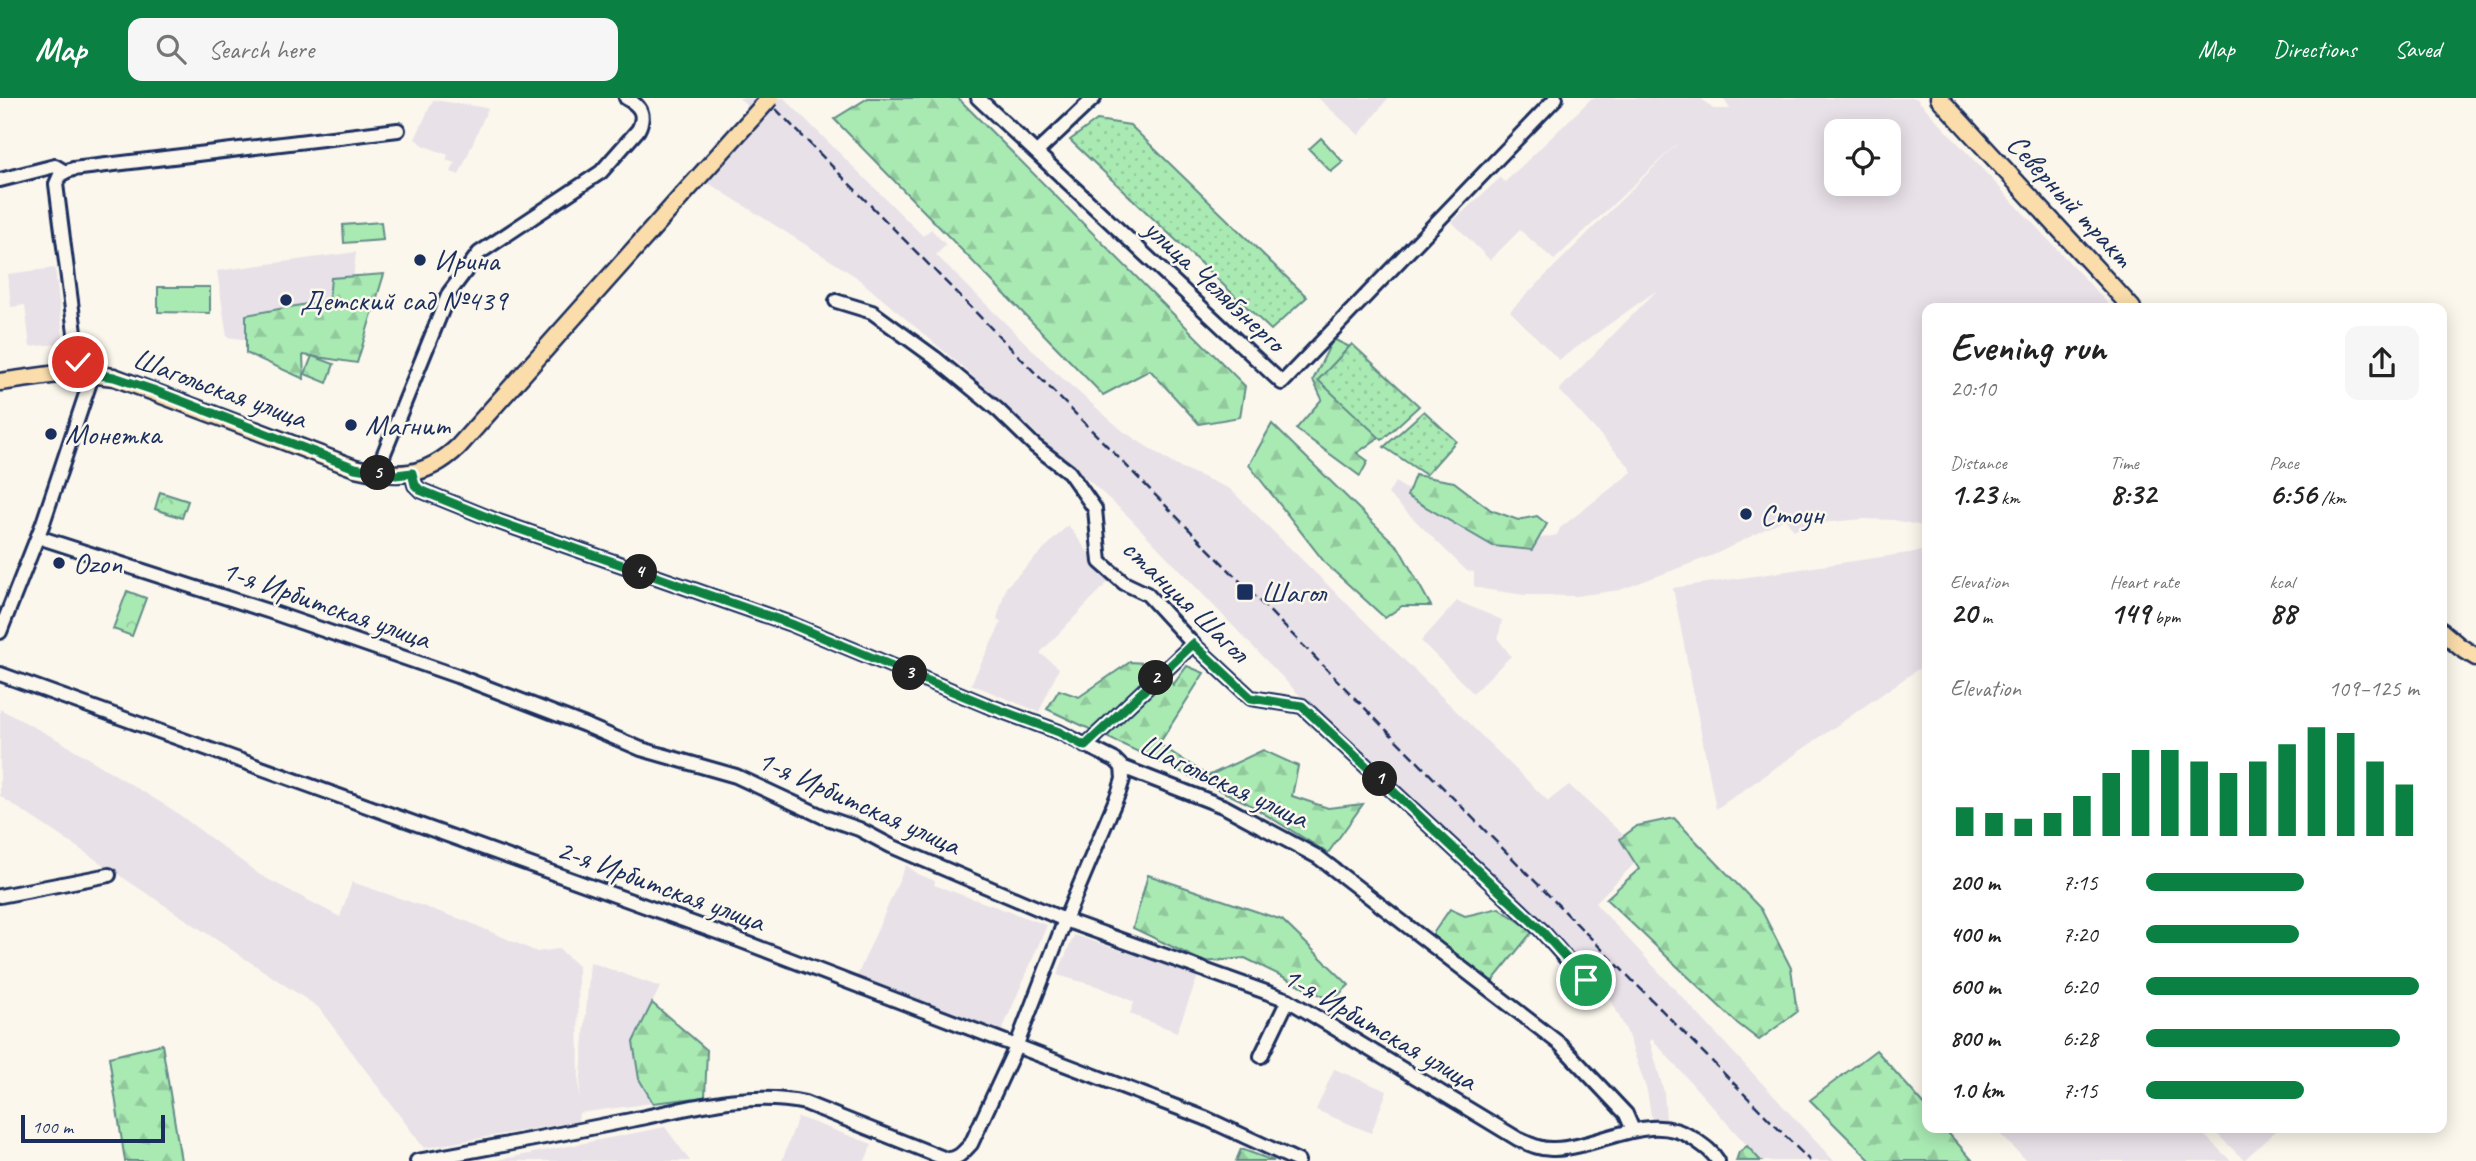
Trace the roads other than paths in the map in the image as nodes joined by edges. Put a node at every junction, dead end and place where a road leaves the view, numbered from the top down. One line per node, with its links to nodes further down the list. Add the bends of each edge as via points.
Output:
1 (626, 98): 15 (street, via 639,107 642,122 601,172 479,253 449,293)
2 (770, 98): 16 (main road, bridge, via 458,447 445,459)
3 (978, 98): 8 (street, улица Челябэнерго)
4 (1094, 98): 8 (street)
5 (1556, 98): 8 (street, улица Челябэнерго, via 1282,383)
6 (1939, 98): 12 (main road, Северный тракт)
7 (398, 131): 9 (street)
8 (1037, 152)
9 (65, 172): 10 (street, via 55,166); 13 (street, via 56,184)
10 (0, 180)
11 (836, 301): 20 (street, станция Шагол, via 872,312 935,358 1069,471 1095,509 1100,562 1124,583 1147,594)
12 (2127, 303)
13 (86, 373): 14 (main road, Шагольская улица); 15 (main road, Шагольская улица, via 153,390); 17 (street)
14 (0, 382)
15 (376, 473): 16 (main road, Шагольская улица)
16 (412, 473): 23 (street, Шагольская улица, via 420,490 791,624)
17 (38, 537): 18 (street); 27 (street, 1-я Ирбитская улица, via 457,676 641,749 736,776)
18 (0, 632)
19 (2447, 636): 21 (main road)
20 (1193, 644): 23 (street); 28 (street, станция Шагол, via 1251,698 1302,706 1541,930)
21 (2476, 657)
22 (0, 674): 30 (street, 2-я Ирбитская улица, via 731,937)
23 (1085, 746): 24 (street, Шагольская улица)
24 (1122, 767): 27 (street, via 1123,779); 32 (street, Шагольская улица, via 1225,807 1318,857 1560,1044 1626,1114)
25 (109, 875): 26 (street)
26 (0, 896)
27 (1065, 920): 29 (street, 1-я Ирбитская улица); 30 (street)
28 (1586, 980)
29 (1288, 1000): 31 (street); 32 (street, 1-я Ирбитская улица, via 1534,1146 1553,1149)
30 (1016, 1047): 33 (street, via 971,1144); 35 (street, 2-я Ирбитская улица, via 1205,1118)
31 (1261, 1056)
32 (1633, 1130): 36 (street, 1-я Ирбитская улица, via 1661,1128 1685,1133)
33 (952, 1160): 34 (street, via 805,1103 767,1098)
34 (417, 1161)
35 (1298, 1161)
36 (1718, 1161)

